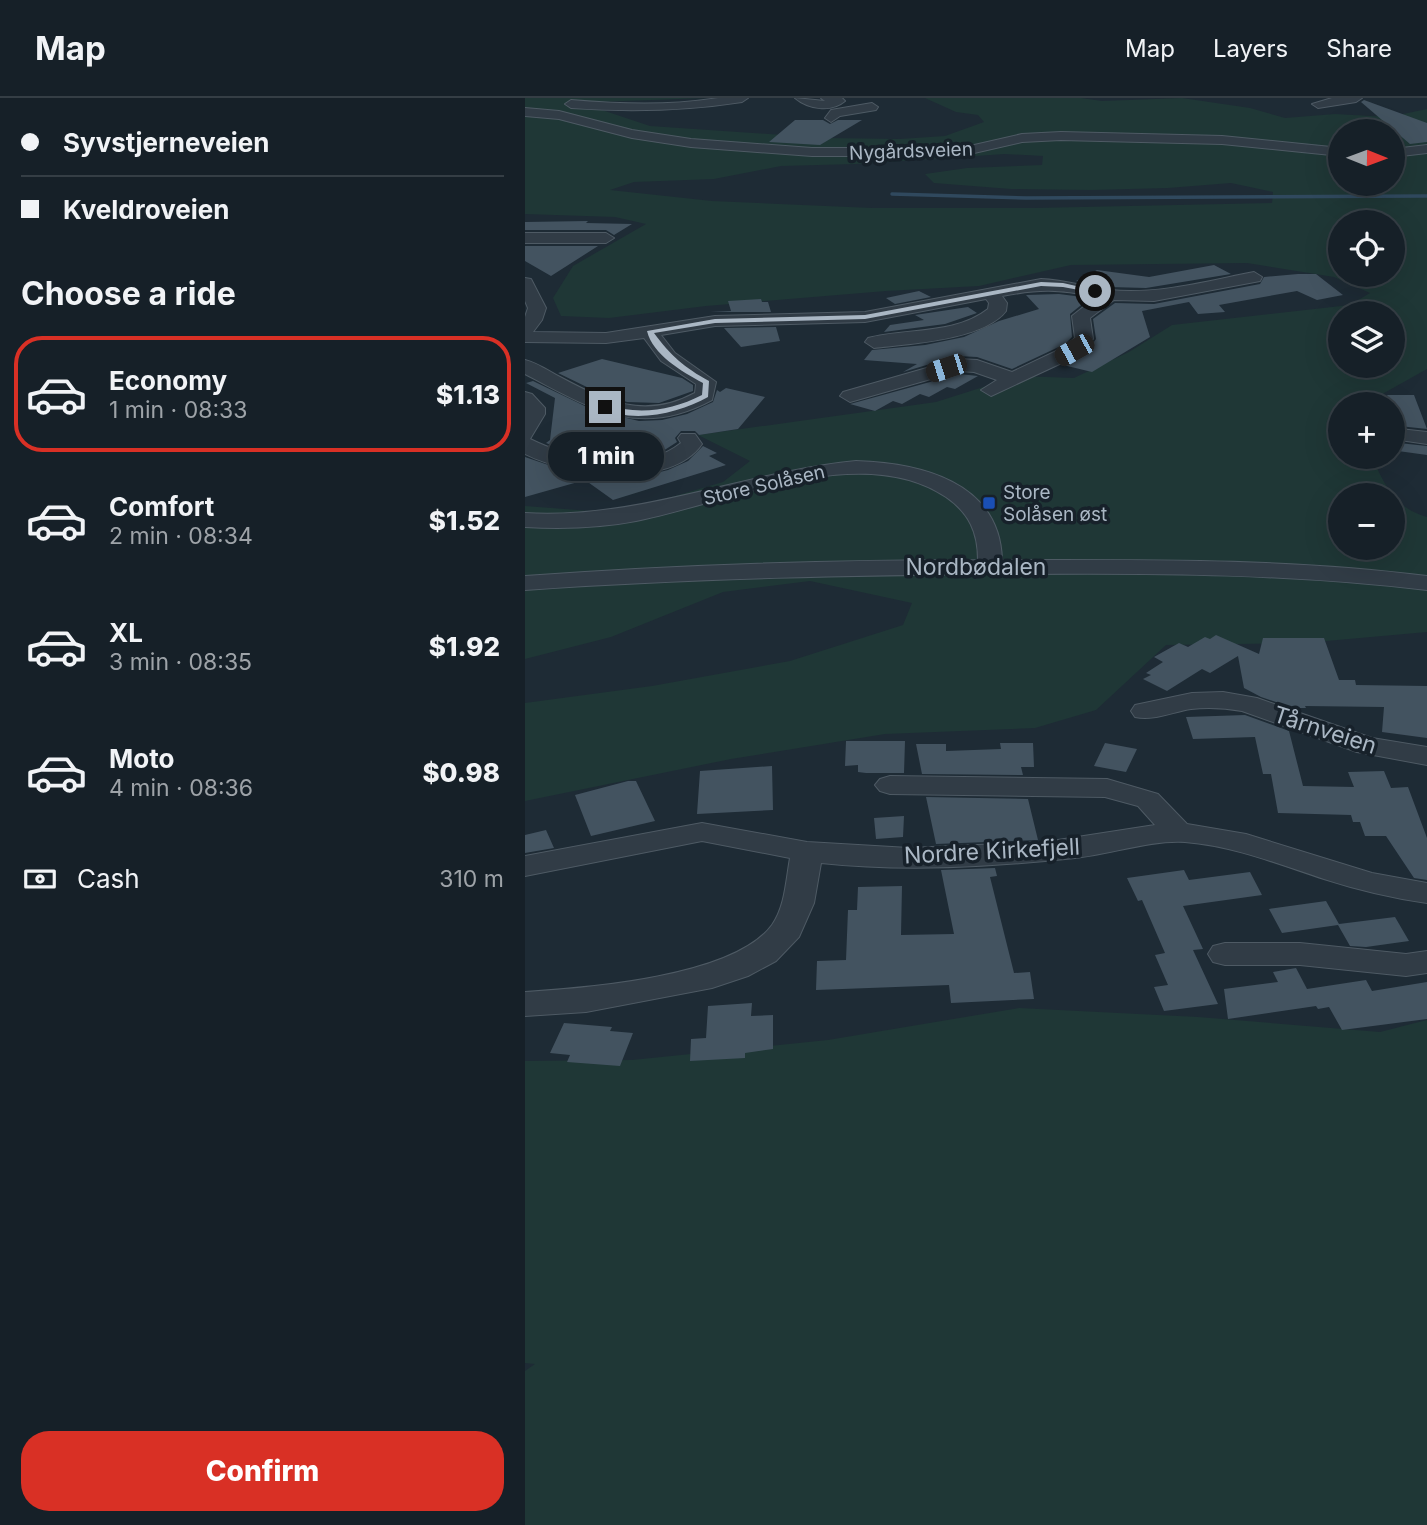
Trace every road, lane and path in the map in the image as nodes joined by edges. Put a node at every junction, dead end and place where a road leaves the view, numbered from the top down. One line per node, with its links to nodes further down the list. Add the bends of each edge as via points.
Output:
1 (801, 98): 4 (street)
2 (1356, 98): 6 (street)
3 (748, 101): 7 (street)
4 (823, 101): 8 (street, via 833,116)
5 (525, 104): 7 (street)
6 (1318, 104)
7 (715, 105): 10 (street)
8 (872, 107)
9 (525, 112): 12 (street, Nygårdsveien, via 559,115 650,137 812,152 961,152 1022,138 1061,136 1222,140)
10 (706, 117)
11 (1427, 149): 13 (street)
12 (1328, 151)
13 (1405, 152)
14 (1405, 159): 15 (street)
15 (1427, 160)
16 (525, 238): 17 (street)
17 (606, 238)
18 (1254, 276): 21 (street, via 1154,296)
19 (525, 283): 22 (street, via 537,308)
20 (991, 294): 21 (street, via 1054,284); 23 (street, via 865,317 715,321); 25 (street, via 998,303 997,311 986,319 924,335)
21 (1110, 295): 27 (street, via 1081,316 1084,338 1080,345)
22 (525, 330)
23 (649, 332): 24 (street, via 606,338); 26 (street, via 681,369 706,382 705,396 663,412 618,411)
24 (525, 337)
25 (874, 341)
26 (525, 366)
27 (1012, 379): 28 (street); 29 (street, via 977,366 958,365)
28 (991, 390)
29 (850, 396)
30 (525, 398): 31 (street, via 535,408)
31 (525, 434)
32 (1405, 436): 34 (street)
33 (688, 438): 35 (street, via 692,444 681,453 636,468 560,460)
34 (1427, 438)
35 (525, 444)
36 (525, 520): 37 (street, Store Solåsen, via 613,517 804,474 893,470 935,481 980,515 990,538)
37 (990, 567): 38 (street, Nordbødalen, via 791,568); 39 (street, Nordbødalen, via 1276,568 1362,573)
38 (525, 583)
39 (1427, 583)
40 (1145, 711): 41 (street, Tårnveien, via 1223,699 1367,746)
41 (1427, 756)
42 (890, 785): 43 (street, via 1107,788 1148,800)
43 (1176, 834): 44 (street, Nordre Kirkefjell, via 1005,854 855,858); 46 (street, Nordre Kirkefjell, via 1221,839)
44 (807, 852): 45 (street, Nordre Kirkefjell, via 702,832); 49 (street, via 798,903 787,929 764,953 712,976 586,1000)
45 (525, 866)
46 (1427, 893)
47 (1225, 954): 48 (street, via 1300,954 1406,965)
48 (1427, 962)
49 (525, 1004)

